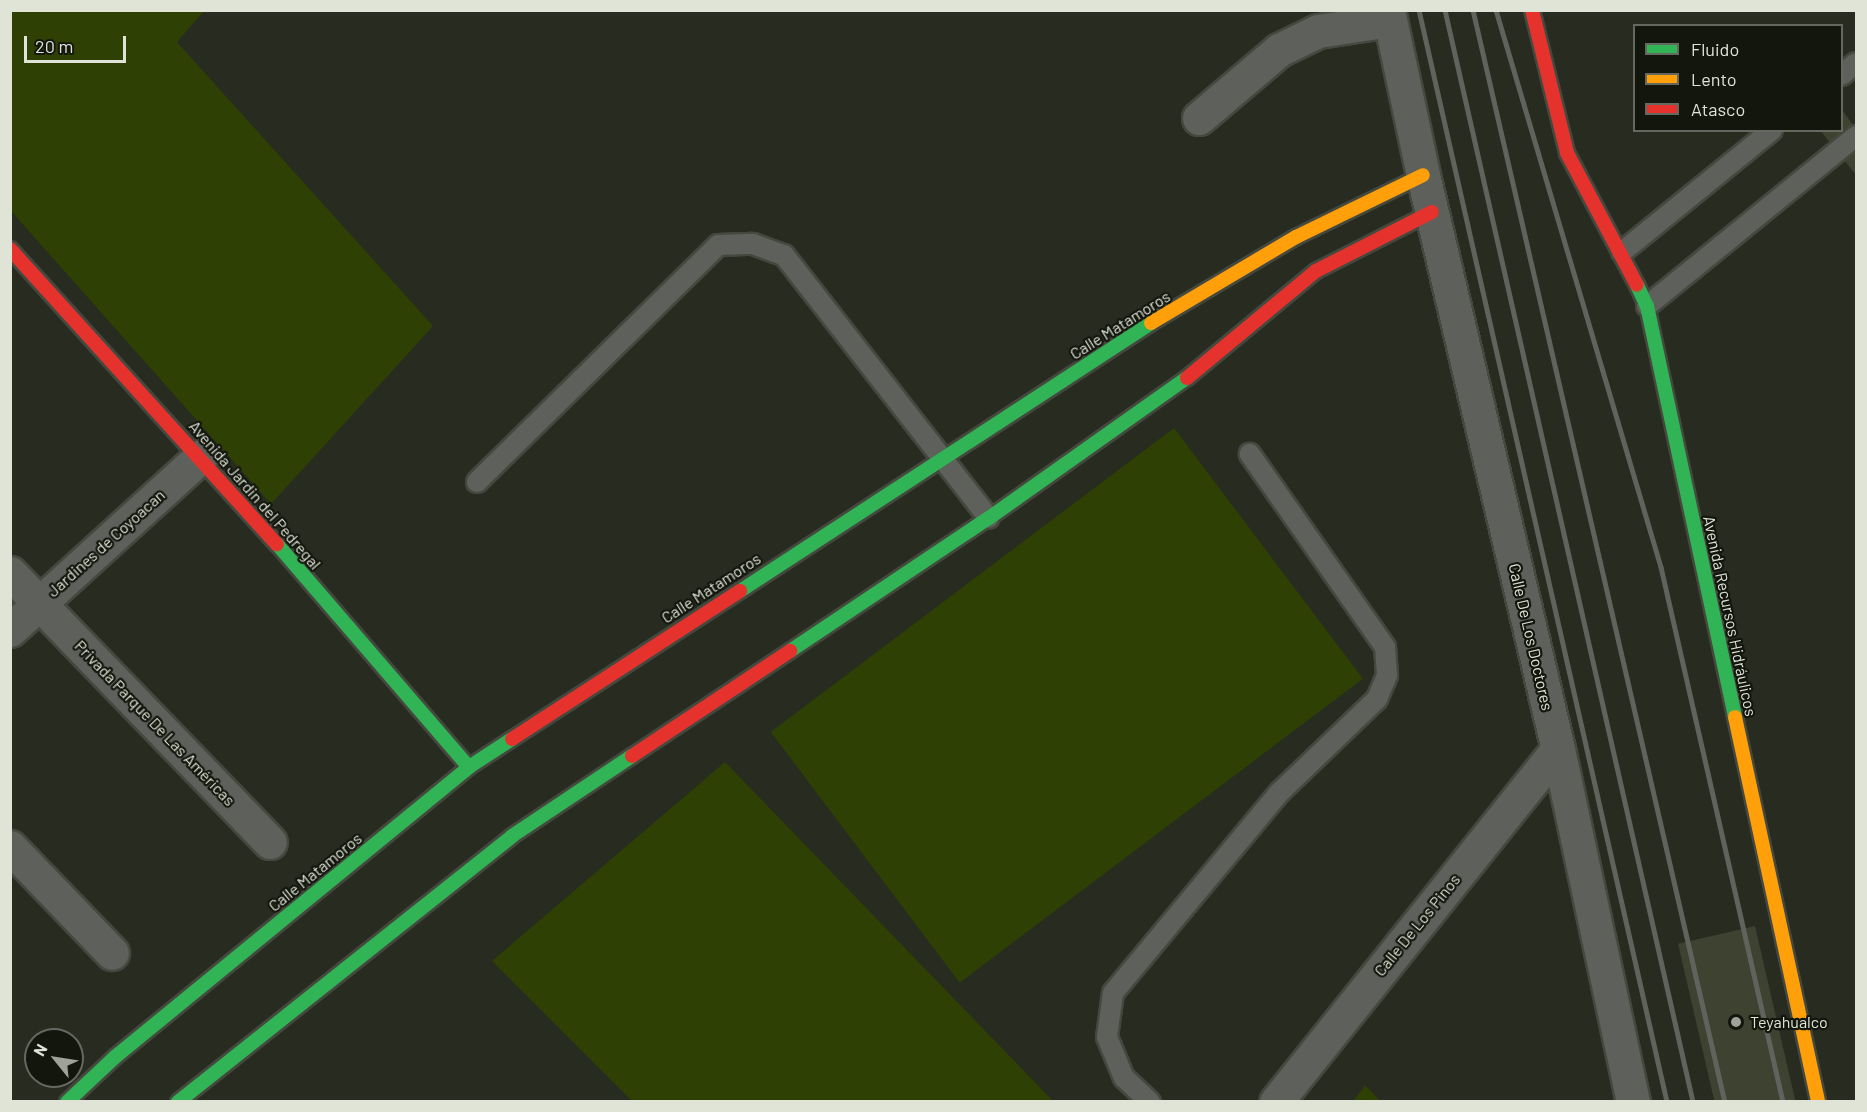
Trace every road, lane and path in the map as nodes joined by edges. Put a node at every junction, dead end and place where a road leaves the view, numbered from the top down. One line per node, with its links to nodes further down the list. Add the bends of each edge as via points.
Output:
1 (1532, 10): 11 (street, Avenida Recursos Hidráulicos, via 1567,153 1590,202)
2 (1389, 15): 5 (street, via 1318,31 1279,50); 8 (street, Calle De Los Doctores)
3 (1857, 63): 4 (lane)
4 (1843, 74)
5 (1199, 118)
6 (1770, 132): 11 (lane)
7 (1857, 136): 12 (lane)
8 (1423, 175): 9 (street, Calle De Los Doctores); 15 (street, Calle Matamoros, via 1296,237 1174,309)
9 (1432, 212): 17 (street, via 1316,271 1199,369); 21 (street, Calle De Los Doctores)
10 (10, 249): 14 (street, Avenida Jardin del Pedregal)
11 (1622, 252): 12 (street, Avenida Recursos Hidráulicos)
12 (1647, 306): 31 (street, Avenida Recursos Hidráulicos)
13 (1250, 454): 28 (lane, via 1385,647 1387,675 1377,699 1280,792 1113,993 1107,1037 1124,1078)
14 (201, 456): 19 (street, Jardines de Coyoacan); 22 (street, Avenida Jardin del Pedregal)
15 (942, 458): 16 (lane, via 784,255 753,244 718,245); 17 (lane); 22 (street, Calle Matamoros)
16 (477, 482)
17 (989, 519): 27 (street, via 512,836)
18 (10, 573): 19 (street, Privada Parque De Las Américas)
19 (39, 603): 20 (street, Jardines de Coyoacan); 23 (street, Privada Parque De Las Américas)
20 (10, 630)
21 (1558, 749): 29 (street, Calle De Los Pinos); 30 (street, Calle De Los Doctores)
22 (469, 768): 26 (street, Calle Matamoros, via 115,1057)
23 (270, 842)
24 (10, 847): 25 (street)
25 (112, 952)
26 (68, 1101)
27 (178, 1101)
28 (1150, 1101)
29 (1276, 1101)
30 (1633, 1101)
31 (1818, 1101)

